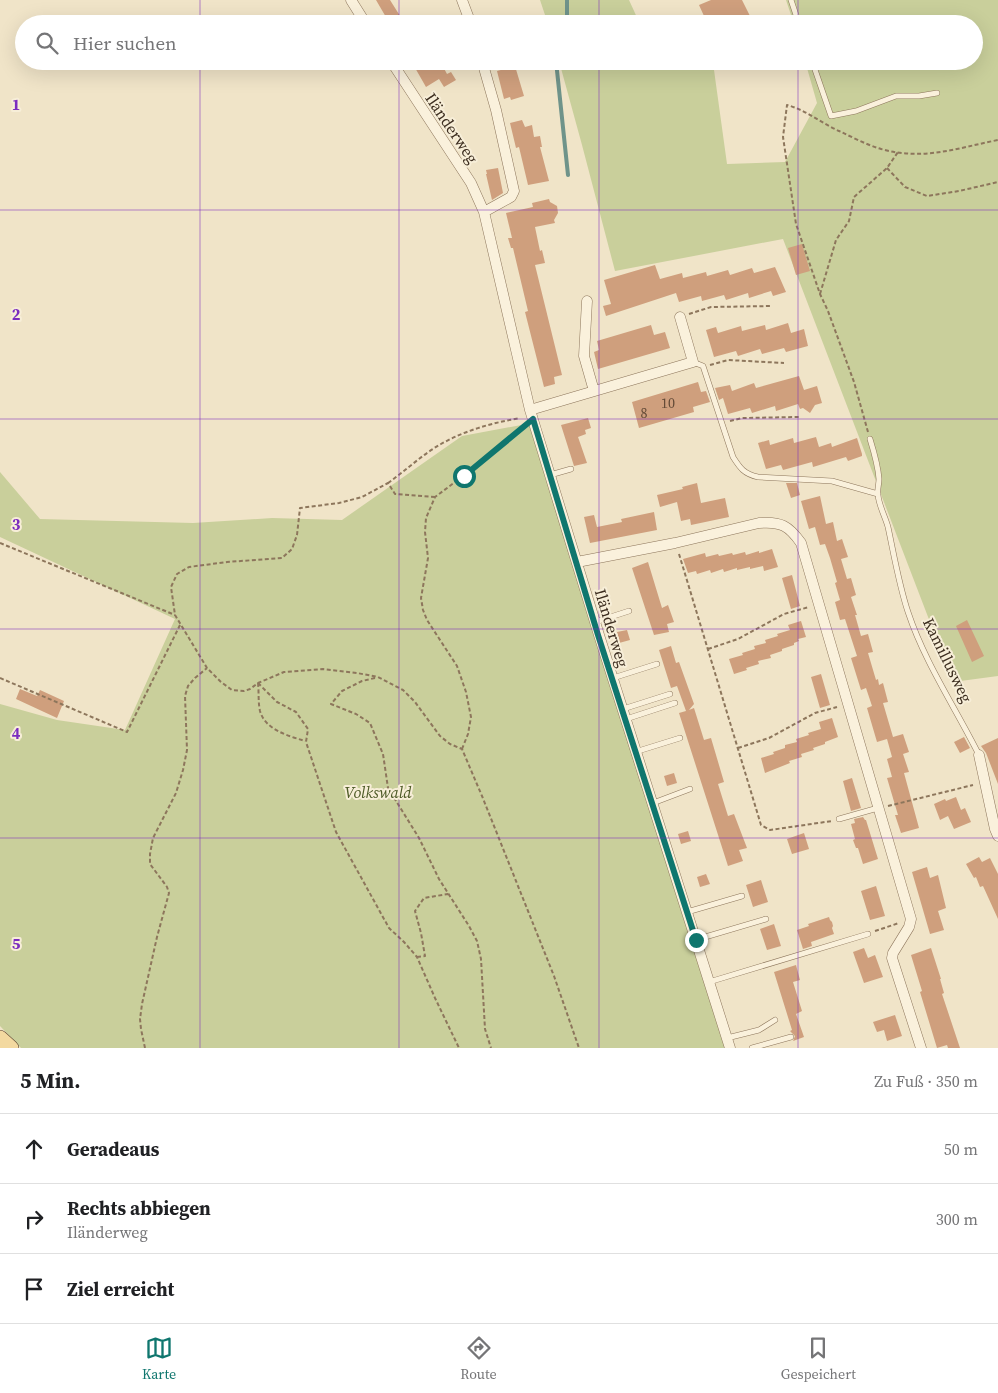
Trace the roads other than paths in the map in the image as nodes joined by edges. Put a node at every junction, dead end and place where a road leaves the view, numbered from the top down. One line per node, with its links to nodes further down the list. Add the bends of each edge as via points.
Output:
1 (351, 0): 4 (street)
2 (462, 0): 5 (street)
3 (791, 0): 6 (lane)
4 (360, 15)
5 (468, 15)
6 (796, 15)
7 (398, 70): 11 (street, Iländerweg, via 470,183)
8 (485, 70): 11 (street, Iländerweg, via 514,191 511,197)
9 (815, 70): 10 (lane, via 831,116 856,111 896,96)
10 (937, 93)
11 (484, 212): 16 (street, Iländerweg)
12 (587, 301): 15 (street, via 584,356)
13 (680, 317): 14 (street)
14 (693, 362): 15 (street); 20 (lane, via 703,366 733,457 748,474 832,481)
15 (594, 391): 16 (street)
16 (532, 414): 19 (street, Iländerweg)
17 (870, 439): 20 (lane, Kamillusweg, via 877,464)
18 (571, 469): 19 (lane)
19 (550, 475): 21 (street, Iländerweg)
20 (878, 494): 32 (lane, Kamillusweg, via 907,610 942,687)
21 (577, 562): 23 (street, Iländerweg); 35 (street, via 759,523 782,524 792,531 801,543)
22 (629, 611): 23 (lane)
23 (595, 622): 25 (street, Iländerweg)
24 (657, 664): 25 (lane)
25 (612, 678): 28 (street, Iländerweg)
26 (670, 694): 28 (lane)
27 (675, 703): 29 (lane)
28 (622, 709): 29 (street, Iländerweg)
29 (625, 720): 31 (street, Iländerweg)
30 (680, 738): 31 (lane)
31 (635, 752): 34 (street, Iländerweg)
32 (979, 755): 37 (street, Kamillusweg)
33 (690, 789): 34 (lane)
34 (652, 804): 39 (street, Iländerweg)
35 (878, 808): 36 (lane); 50 (street, via 910,919 909,928 892,958)
36 (839, 819)
37 (998, 836)
38 (742, 896): 39 (lane)
39 (686, 912): 42 (street, Iländerweg)
40 (766, 919): 42 (lane)
41 (868, 934): 43 (lane)
42 (696, 940): 43 (street, Iländerweg)
43 (709, 982): 47 (street, Iländerweg)
44 (775, 1020): 47 (lane)
45 (791, 1037): 49 (lane)
46 (0, 1038): 48 (main road)
47 (728, 1043)
48 (11, 1048)
49 (752, 1048)
50 (921, 1048)

